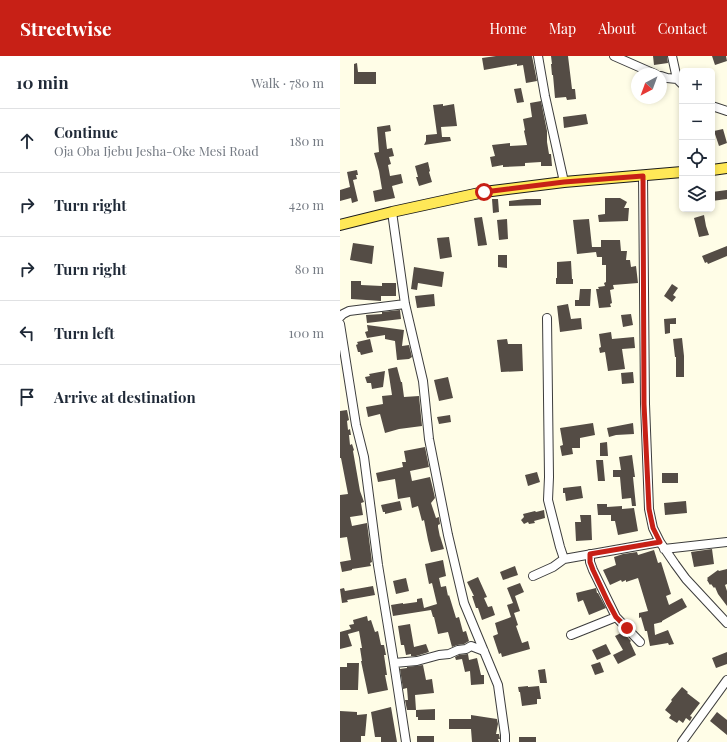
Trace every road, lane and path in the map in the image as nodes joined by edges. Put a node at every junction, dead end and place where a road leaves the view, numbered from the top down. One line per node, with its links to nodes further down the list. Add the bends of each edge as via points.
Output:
1 (538, 56): 13 (street)
2 (614, 56): 4 (street)
3 (672, 56): 6 (street)
4 (641, 68)
5 (667, 78): 6 (street)
6 (679, 81)
7 (715, 107): 8 (street)
8 (727, 111)
9 (727, 168): 10 (main road)
10 (715, 170)
11 (679, 172): 12 (main road)
12 (643, 176): 13 (main road); 21 (street, via 644,404 649,509 653,528)
13 (564, 182): 14 (main road, via 484,192)
14 (392, 212): 15 (main road); 16 (street)
15 (340, 225)
16 (405, 304): 17 (street, via 349,311); 29 (street, via 422,381 429,439 448,535 464,602)
17 (340, 317)
18 (547, 318): 23 (street, via 548,500)
19 (340, 324): 30 (street, via 356,425 364,457)
20 (727, 542): 21 (street)
21 (662, 545): 22 (street); 26 (street, via 686,579)
22 (590, 554): 23 (street); 25 (street, via 593,570)
23 (564, 559): 24 (street)
24 (533, 576)
25 (616, 617): 27 (street); 28 (street)
26 (727, 623)
27 (571, 635)
28 (640, 642)
29 (484, 651): 30 (street, via 471,646 449,654); 33 (street, via 498,686)
30 (394, 663): 32 (street)
31 (727, 680): 34 (street)
32 (406, 742)
33 (505, 742)
34 (682, 742)

